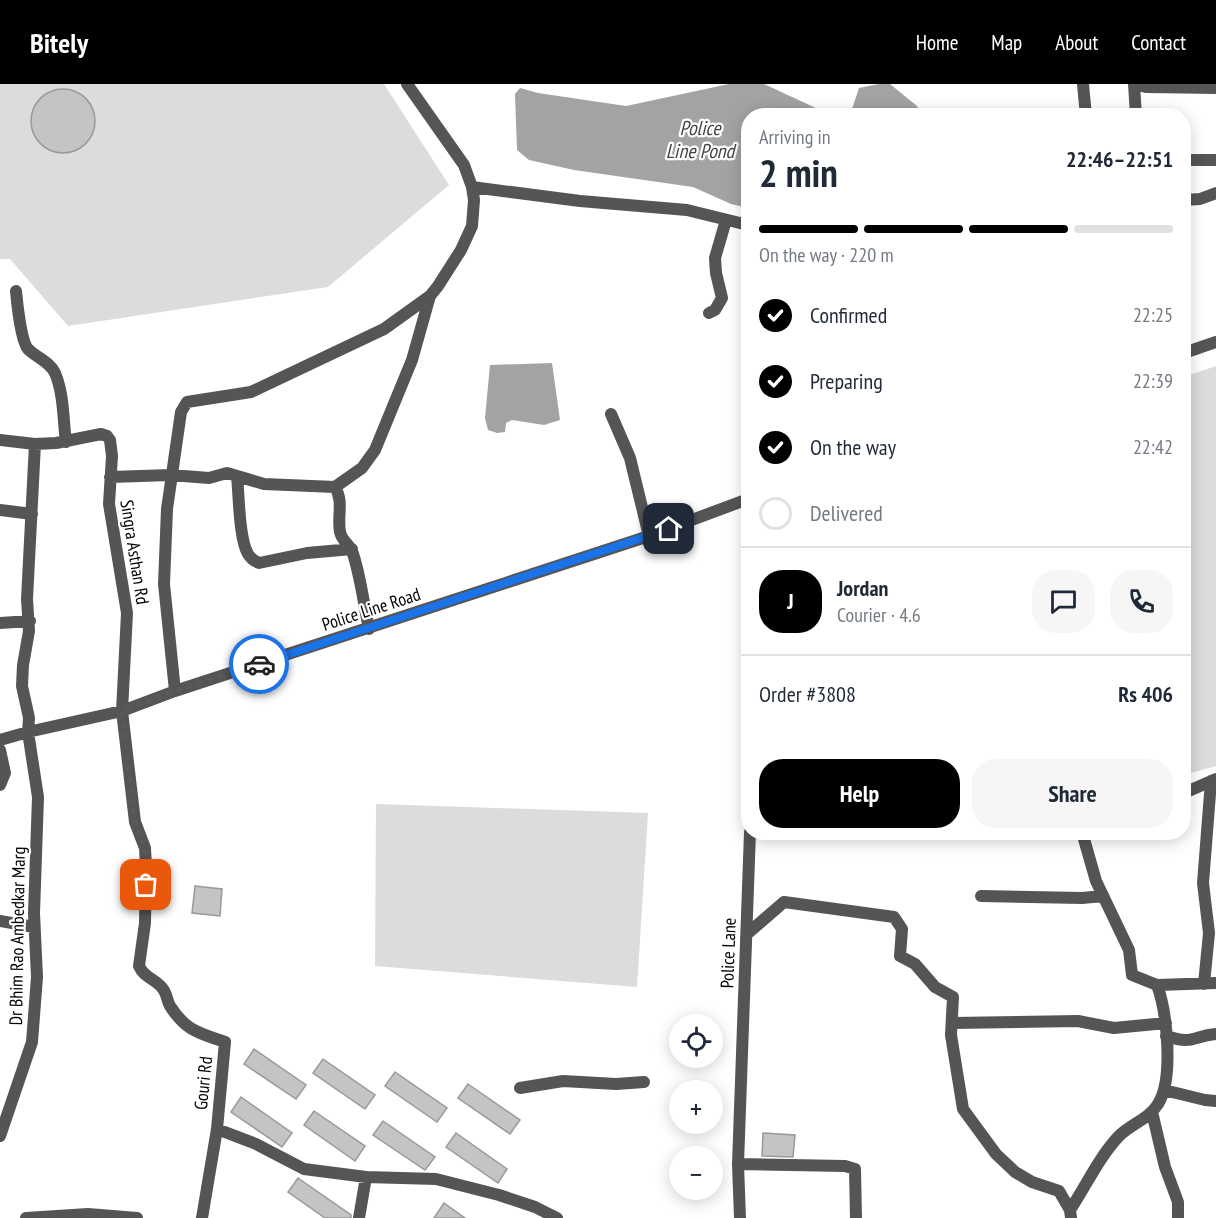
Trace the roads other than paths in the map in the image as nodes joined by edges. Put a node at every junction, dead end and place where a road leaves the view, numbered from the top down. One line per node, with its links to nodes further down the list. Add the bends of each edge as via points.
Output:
1 (407, 84): 9 (street, via 464,165)
2 (1083, 84): 5 (street)
3 (1135, 84): 4 (street); 6 (street)
4 (1216, 88)
5 (1085, 108)
6 (1136, 108)
7 (1191, 160): 8 (street)
8 (1216, 160)
9 (472, 187): 12 (street, via 687,210); 15 (street, via 472,226)
10 (1216, 193): 11 (street)
11 (1191, 200)
12 (726, 220): 13 (street); 16 (street, via 715,258 722,298)
13 (741, 223)
14 (16, 291): 21 (street, via 25,345 48,363 56,375)
15 (430, 296): 23 (street, via 384,329 251,392 188,402 181,412); 26 (street, via 402,386 375,450 356,474)
16 (709, 313)
17 (1216, 342): 18 (street)
18 (1191, 351)
19 (612, 414): 30 (street, via 630,458)
20 (0, 440): 22 (street, Singra Asthan Rd)
21 (66, 442): 22 (street, Singra Asthan Rd); 25 (street, Singra Asthan Rd, via 93,435 107,436 112,447)
22 (35, 444): 29 (street, Dr Bhim Rao Ambedkar Marg)
23 (171, 476): 24 (street); 25 (street); 35 (street, via 164,584)
24 (237, 476): 26 (street, via 264,484); 31 (street, via 245,544 255,561)
25 (110, 477): 36 (street, Singra Asthan Rd, via 109,504 127,613)
26 (335, 487): 31 (street, via 340,495 342,538)
27 (741, 502): 30 (street, Police Line Road)
28 (0, 510): 29 (street)
29 (32, 514): 32 (street, Dr Bhim Rao Ambedkar Marg, via 27,599)
30 (649, 536): 34 (street, Police Line Road)
31 (352, 549): 34 (street)
32 (30, 621): 33 (street); 37 (street, Dr Bhim Rao Ambedkar Marg, via 22,676)
33 (0, 623)
34 (369, 629): 35 (street, Police Line Road)
35 (175, 691): 36 (street, Police Line Road)
36 (122, 711): 37 (street, Police Line Road); 61 (street, Gouri Rd, via 135,822 146,857 145,923 139,966 165,991 180,1021 193,1031 225,1042)
37 (28, 732): 38 (street, Police Line Road); 48 (street, Dr Bhim Rao Ambedkar Marg, via 38,796)
38 (0, 741)
39 (0, 750): 41 (street, via 4,773)
40 (1214, 780): 42 (street); 50 (street, via 1203,883)
41 (0, 785)
42 (1191, 790)
43 (750, 840): 49 (street, Police Lane)
44 (1084, 840): 46 (street)
45 (981, 896): 46 (street)
46 (1103, 896): 51 (street, via 1129,950 1132,975)
47 (0, 921): 48 (street)
48 (34, 927): 62 (street, Dr Bhim Rao Ambedkar Marg, via 34,1033)
49 (747, 934): 52 (street, via 784,902 894,917 902,929 900,956 915,964 935,987 953,997); 63 (street, Police Lane)
50 (1210, 983): 51 (street)
51 (1157, 985): 53 (street)
52 (952, 1023): 53 (street, via 1078,1021 1114,1028); 65 (street, via 963,1109 996,1154 1032,1182 1059,1191)
53 (1166, 1023): 55 (street)
54 (1216, 1034): 55 (street, via 1190,1041)
55 (1166, 1036): 58 (street)
56 (644, 1082): 57 (street, via 563,1081)
57 (520, 1088)
58 (1164, 1090): 59 (street); 60 (street)
59 (1216, 1101)
60 (1152, 1112): 65 (street, via 1120,1135); 74 (street, via 1178,1202)
61 (217, 1129): 64 (street, via 304,1169); 69 (street, Gouri Rd)
62 (0, 1136)
63 (738, 1164): 72 (street, Police Lane); 73 (street, via 845,1166 855,1170)
64 (366, 1177): 70 (street); 71 (street, via 436,1179 499,1195)
65 (1071, 1214)
66 (68, 1216): 67 (street); 68 (street)
67 (26, 1218)
68 (137, 1218)
69 (202, 1218)
70 (359, 1218)
71 (557, 1218)
72 (740, 1218)
73 (856, 1218)
74 (1178, 1218)

